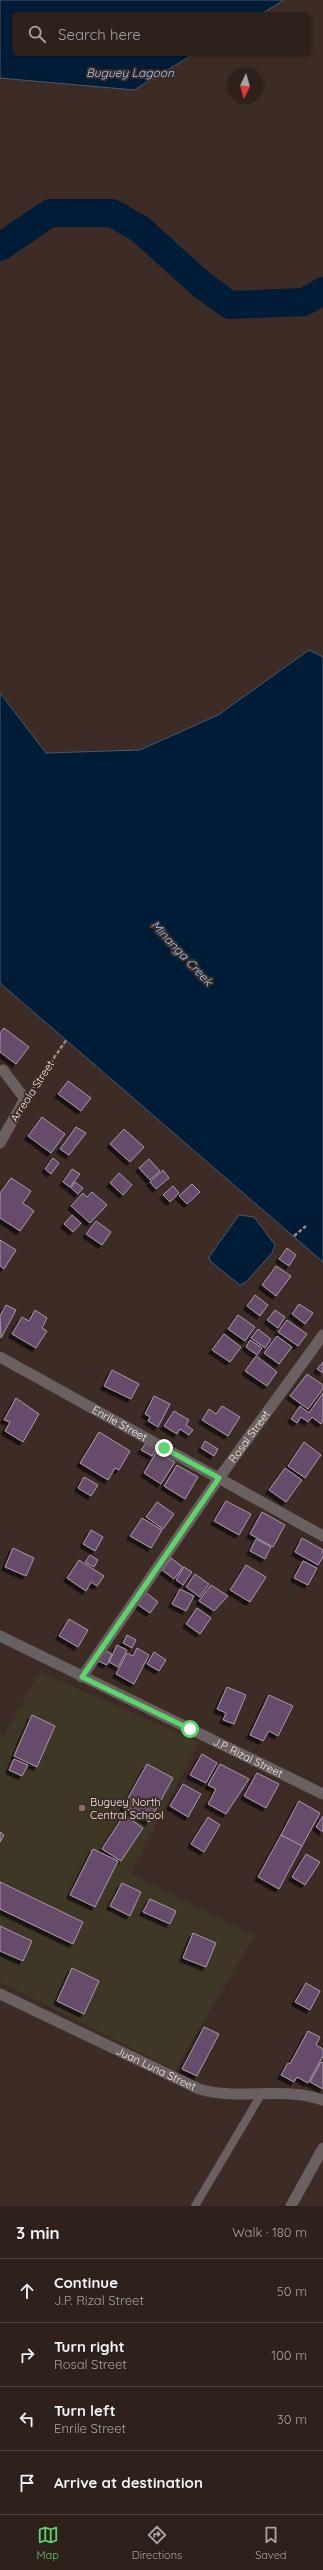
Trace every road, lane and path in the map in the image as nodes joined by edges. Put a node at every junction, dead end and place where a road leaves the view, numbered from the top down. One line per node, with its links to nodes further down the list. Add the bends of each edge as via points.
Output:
1 (67, 1039): 3 (path, Arreola Street)
2 (3, 1070): 3 (street)
3 (24, 1100): 4 (street, Arreola Street)
4 (0, 1143)
5 (306, 1226): 6 (path)
6 (294, 1236)
7 (323, 1335): 9 (street, Rosal Street)
8 (0, 1357): 9 (street, Enrile Street)
9 (219, 1478): 10 (street, Enrile Street); 12 (street, Rosal Street)
10 (323, 1536)
11 (0, 1636): 12 (street, J.P. Rizal Street)
12 (82, 1677): 13 (street, J.P. Rizal Street)
13 (323, 1794)
14 (0, 1994): 15 (street, Juan Luna Street, via 199,2089 215,2094)
15 (262, 2093): 16 (street, Juan Luna Street, via 297,2094); 18 (lane)
16 (323, 2100)
17 (323, 2148): 19 (street)
18 (195, 2206)
19 (291, 2206)

